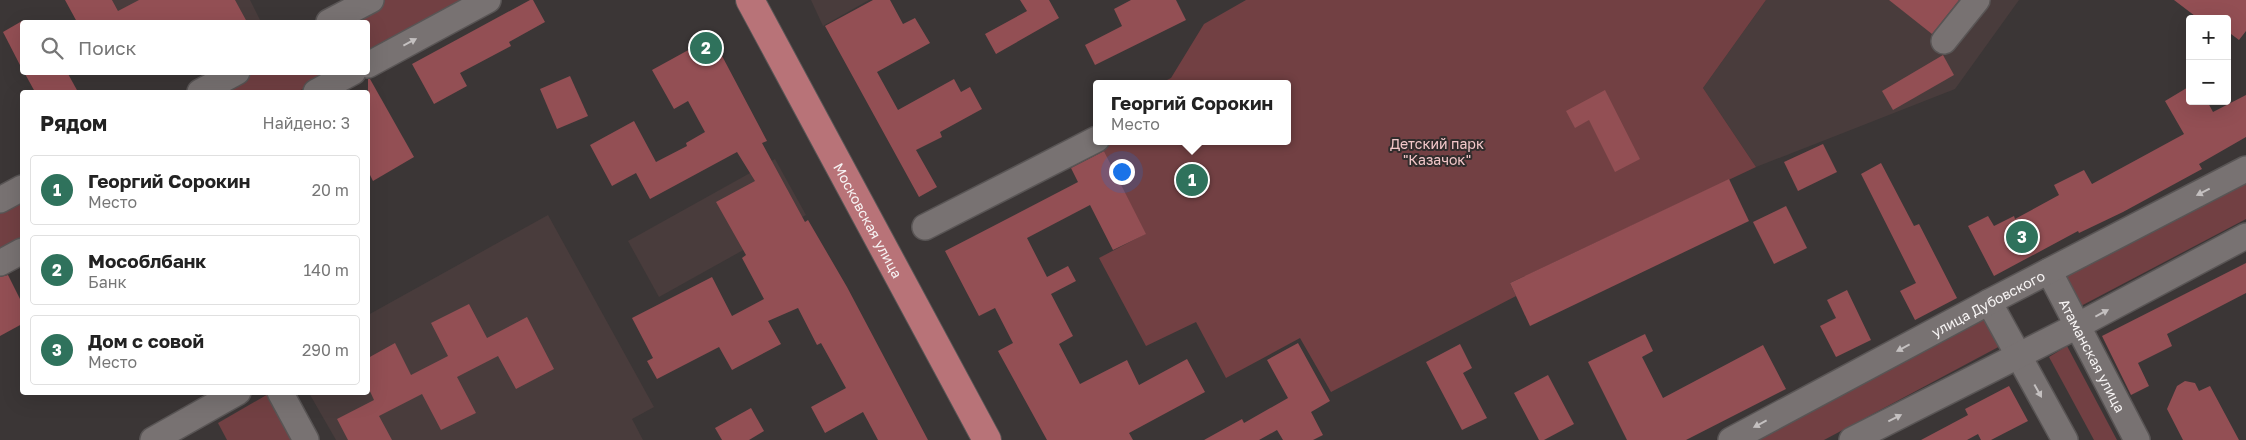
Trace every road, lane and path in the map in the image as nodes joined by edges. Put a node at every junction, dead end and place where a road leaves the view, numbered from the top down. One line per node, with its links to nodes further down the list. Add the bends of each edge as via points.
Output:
1 (371, 0): 6 (street)
2 (488, 0): 8 (street, one-way to 2)
3 (750, 0): 29 (main road, Московская улица)
4 (769, 0): 30 (main road, Московская улица)
5 (1977, 0): 7 (street)
6 (333, 20)
7 (1944, 41)
8 (370, 64)
9 (231, 75): 11 (street)
10 (347, 75): 12 (street)
11 (204, 90)
12 (320, 90)
13 (1093, 141): 17 (street)
14 (2246, 169): 21 (street, улица Дубовского, one-way to 21)
15 (20, 189): 16 (street)
16 (0, 200)
17 (925, 227)
18 (2246, 236): 23 (street, one-way to 18)
19 (20, 252): 20 (street)
20 (0, 263)
21 (2049, 272): 22 (street, улица Дубовского); 23 (street, Атаманская улица)
22 (1989, 302): 24 (street); 31 (street, улица Дубовского, one-way to 31)
23 (2077, 326): 24 (street); 34 (street, Атаманская улица)
24 (2018, 356): 32 (street, one-way to 24); 33 (street, one-way to 33)
25 (233, 395): 27 (street)
26 (282, 395): 28 (street)
27 (153, 440)
28 (306, 440)
29 (986, 440)
30 (1004, 440)
31 (1731, 440)
32 (1852, 440)
33 (2065, 440)
34 (2137, 440)

